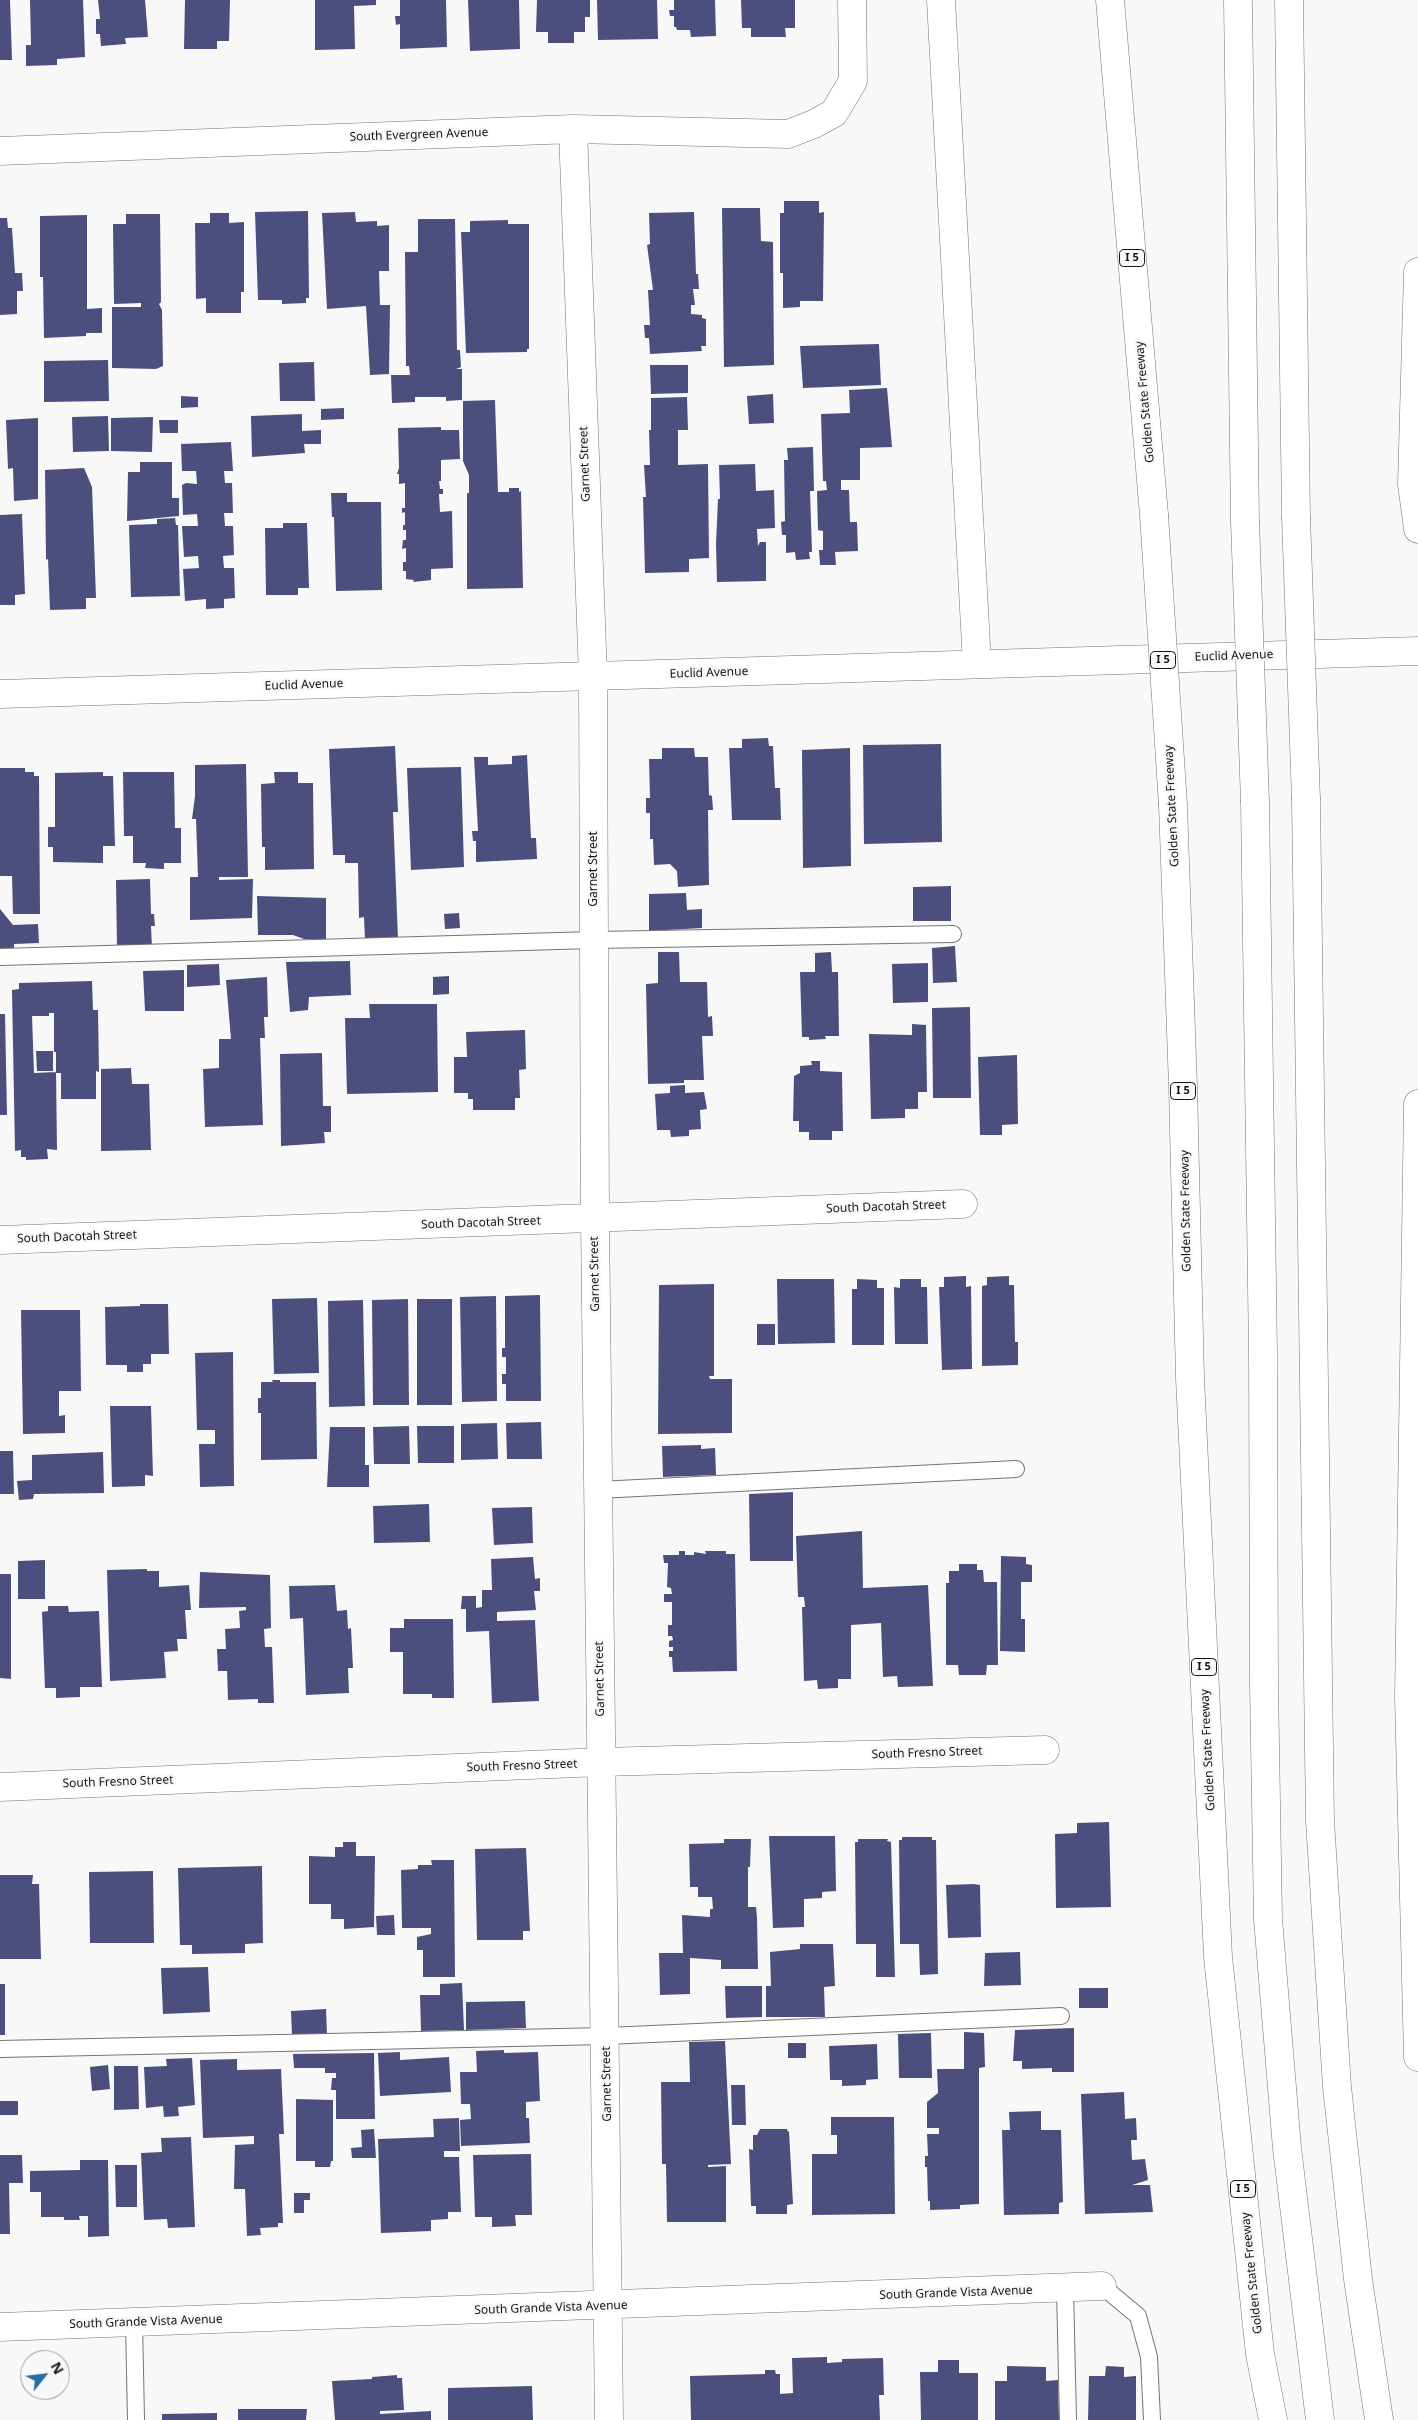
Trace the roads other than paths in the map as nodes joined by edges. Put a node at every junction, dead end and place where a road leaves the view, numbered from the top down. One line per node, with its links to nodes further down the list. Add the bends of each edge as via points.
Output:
1 (852, 0): 6 (main road, South Evergreen Avenue, via 853,81 834,113 814,124 788,134)
2 (941, 0): 11 (main road)
3 (1110, 0): 39 (main road, Golden State Freeway / I 5, bridge, via 1154,516 1173,804 1190,1378 1218,1957 1260,2354)
4 (1238, 0): 40 (main road, bridge, via 1245,522 1255,802 1268,1919 1287,2148)
5 (1289, 0): 41 (main road, bridge, via 1296,516 1306,800 1320,1821 1337,2087 1358,2279)
6 (573, 129): 7 (main road, South Evergreen Avenue); 12 (main road, Garnet Street)
7 (0, 151)
8 (1418, 272): 9 (main road, via 1412,484)
9 (1418, 529)
10 (1418, 651): 11 (main road, Euclid Avenue)
11 (977, 664): 12 (main road, Euclid Avenue)
12 (593, 677): 13 (main road, Euclid Avenue); 15 (main road, Garnet Street)
13 (0, 694)
14 (953, 934): 15 (lane)
15 (594, 940): 16 (lane); 19 (main road, Garnet Street)
16 (0, 957)
17 (1418, 1104): 29 (main road, via 1409,1697)
18 (963, 1204): 19 (main road, South Dacotah Street)
19 (595, 1219): 20 (main road, South Dacotah Street); 22 (main road, Garnet Street)
20 (0, 1240)
21 (1016, 1469): 22 (lane)
22 (598, 1490): 24 (main road, Garnet Street)
23 (1045, 1750): 24 (main road, South Fresno Street)
24 (601, 1762): 25 (main road, South Fresno Street); 27 (main road, Garnet Street)
25 (0, 1786)
26 (1062, 2016): 27 (lane)
27 (606, 2036): 28 (lane); 32 (main road, Garnet Street)
28 (0, 2049)
29 (1418, 2057)
30 (1102, 2286): 31 (main road, South Grande Vista Avenue); 38 (lane, via 1138,2316 1149,2358)
31 (1065, 2289): 32 (main road, South Grande Vista Avenue); 37 (lane)
32 (610, 2306): 33 (main road, South Grande Vista Avenue); 36 (main road, Garnet Street)
33 (134, 2322): 34 (main road, South Grande Vista Avenue); 35 (lane)
34 (0, 2327)
35 (136, 2420)
36 (609, 2420)
37 (1068, 2420)
38 (1152, 2420)
39 (1273, 2420)
40 (1320, 2420)
41 (1379, 2420)

